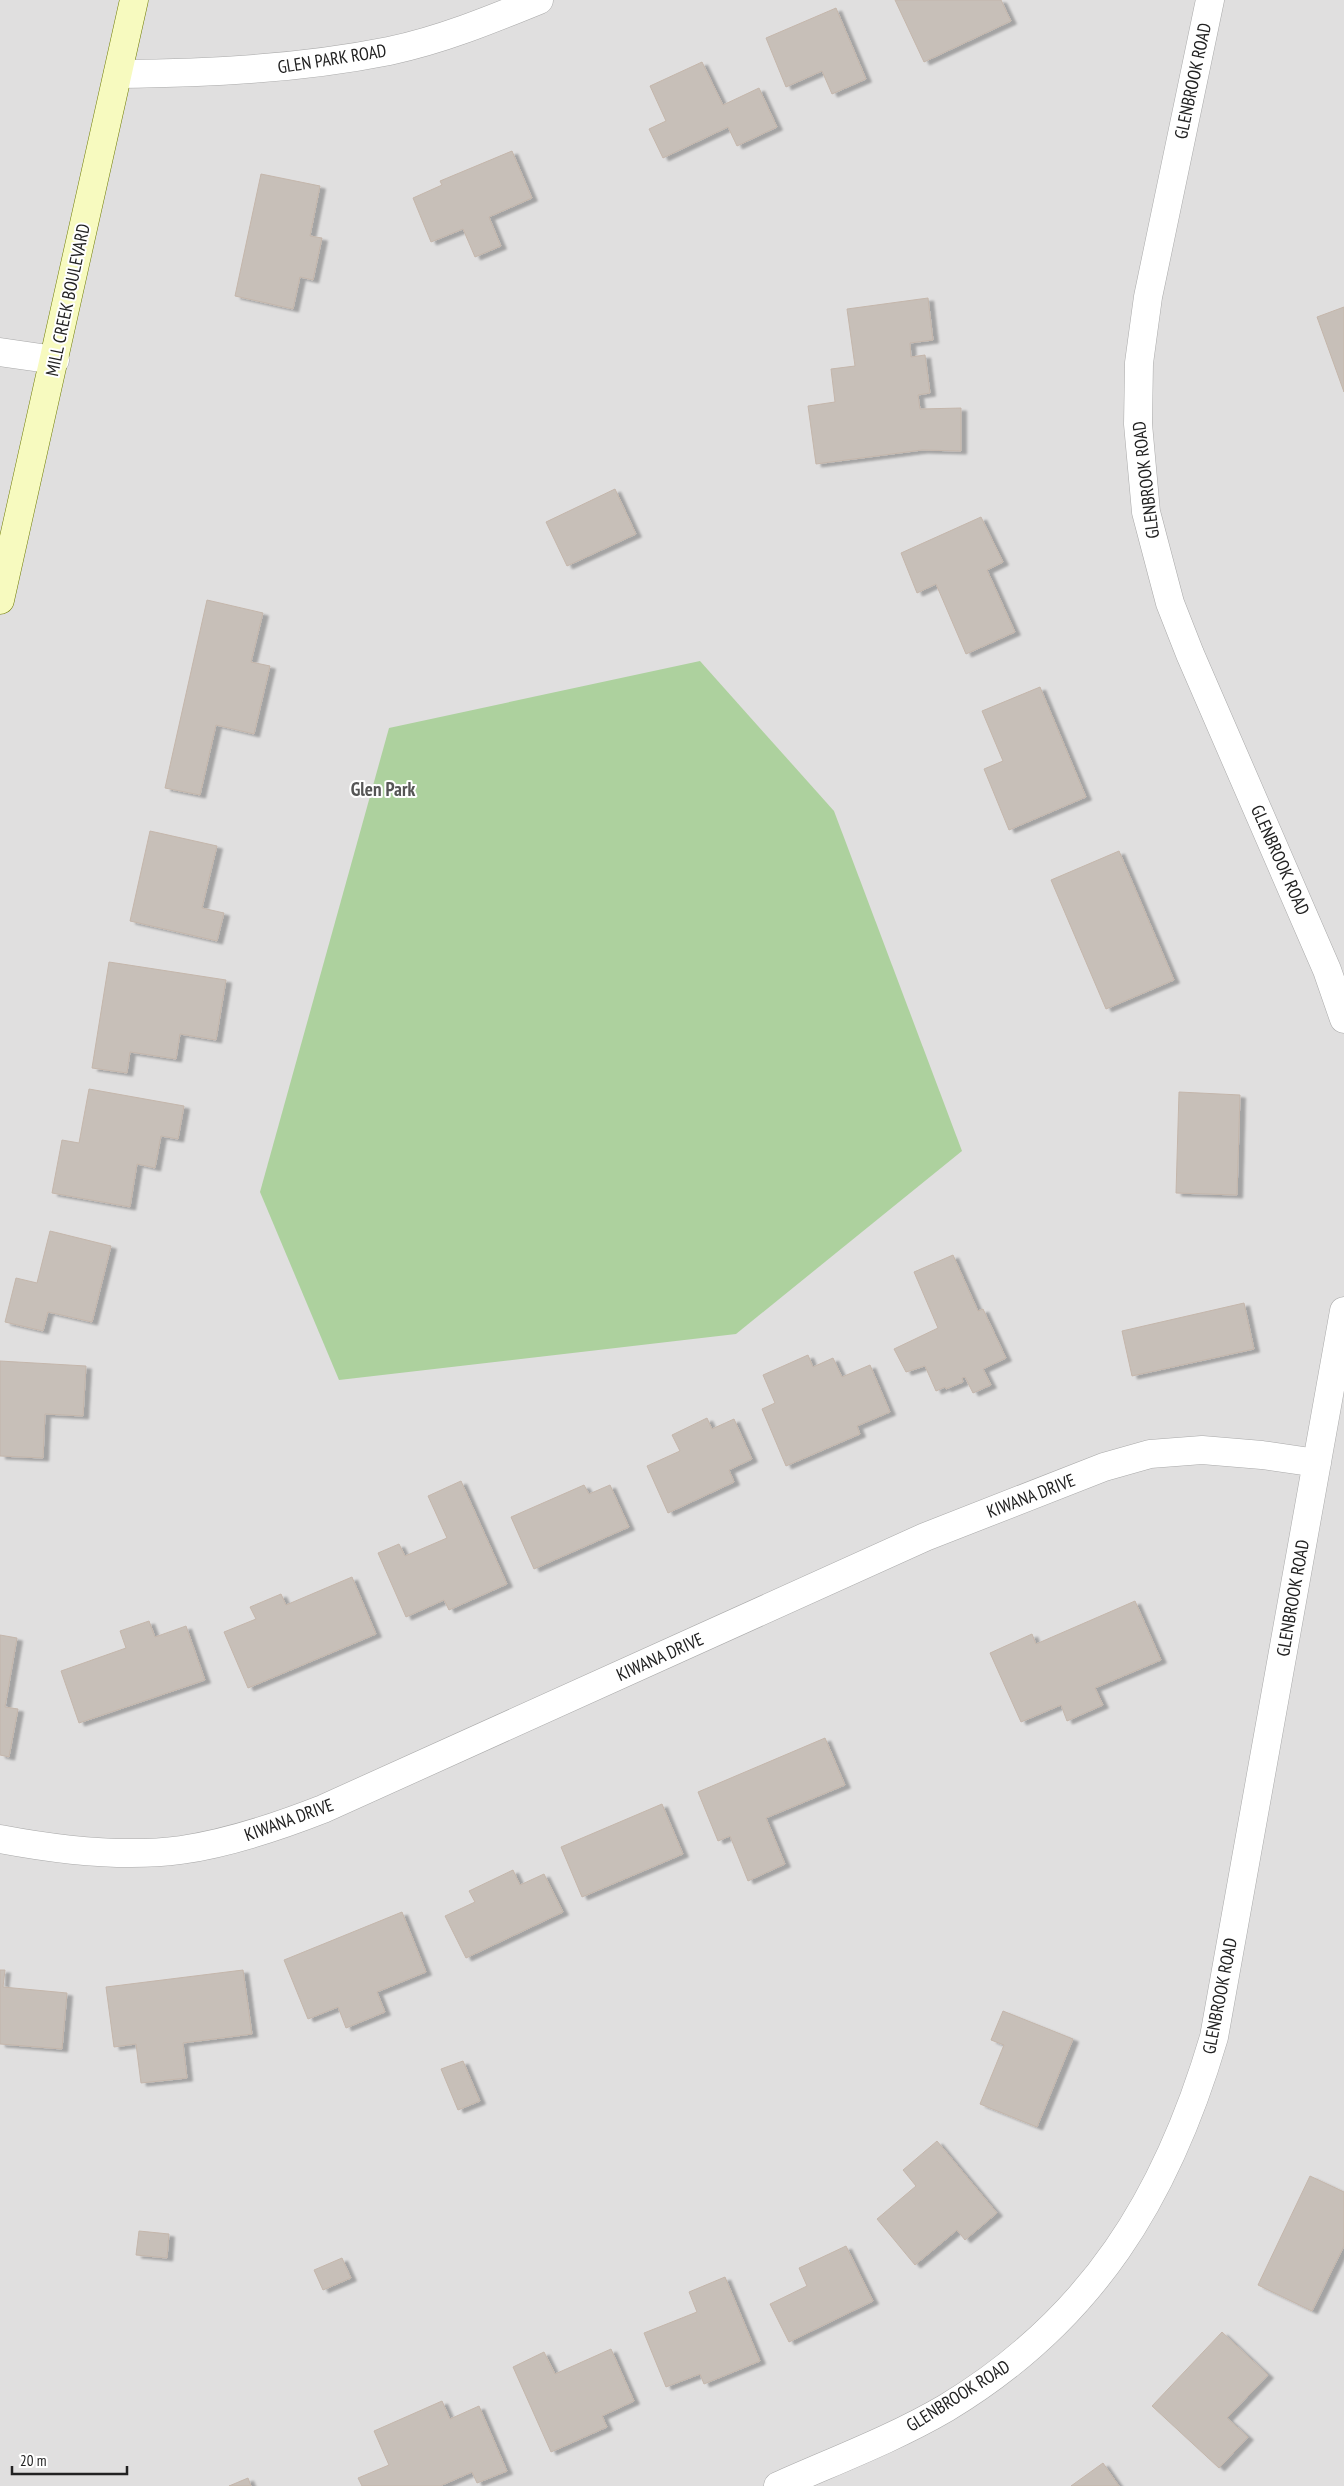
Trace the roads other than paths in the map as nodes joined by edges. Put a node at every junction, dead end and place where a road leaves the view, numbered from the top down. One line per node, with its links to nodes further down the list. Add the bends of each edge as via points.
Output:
1 (134, 0): 4 (street, MILL CREEK BOULEVARD)
2 (539, 0): 4 (street, GLEN PARK ROAD, via 471,28 380,52 303,66 203,74)
3 (1210, 0): 8 (street, GLENBROOK ROAD, via 1148,296 1140,354 1138,424 1146,512 1170,603 1328,970)
4 (118, 74): 6 (street, MILL CREEK BOULEVARD)
5 (0, 352): 6 (street)
6 (55, 360): 7 (street, MILL CREEK BOULEVARD)
7 (0, 600)
8 (1344, 1019)
9 (1344, 1310): 10 (street, GLENBROOK ROAD)
10 (1318, 1463): 11 (street, KIWANA DRIVE, via 1202,1450 1150,1454 1104,1467 925,1537 323,1810 275,1828 180,1850 132,1853 37,1846); 12 (street, GLENBROOK ROAD, via 1214,2037 1199,2090 1149,2202 1116,2254 1076,2303 1036,2343 992,2378 902,2431)
11 (0, 1839)
12 (778, 2486)

